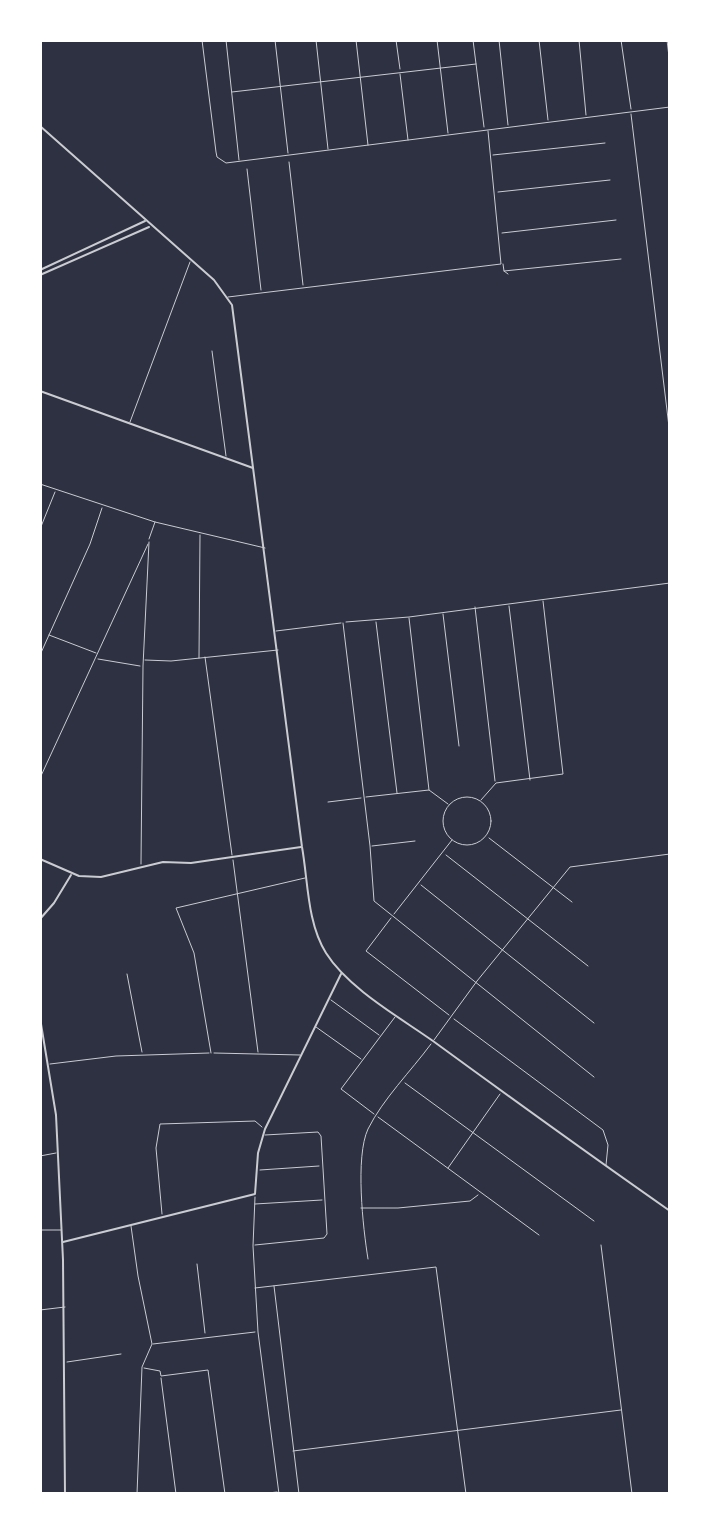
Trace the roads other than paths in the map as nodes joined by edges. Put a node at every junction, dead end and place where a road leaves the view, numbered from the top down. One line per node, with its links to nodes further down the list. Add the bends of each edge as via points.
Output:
1 (202, 40): 36 (street, via 217,157)
2 (226, 40): 21 (street)
3 (275, 40): 20 (street)
4 (316, 40): 19 (street)
5 (356, 40): 18 (street)
6 (396, 40): 17 (street)
7 (437, 40): 16 (street)
8 (473, 40): 14 (street)
9 (499, 40): 27 (street)
10 (539, 40): 25 (street)
11 (579, 40): 24 (street)
12 (621, 40): 23 (street)
13 (667, 40): 15 (street)
14 (476, 64): 16 (street); 28 (street)
15 (670, 65)
16 (440, 67): 17 (street); 29 (street)
17 (400, 72): 18 (street); 30 (street)
18 (360, 77): 19 (street); 32 (street)
19 (321, 82): 20 (street); 33 (street)
20 (280, 86): 21 (street); 34 (street)
21 (232, 92): 36 (street)
22 (670, 107): 23 (street)
23 (631, 112): 24 (street); 58 (street)
24 (586, 118): 25 (street)
25 (548, 122): 27 (street)
26 (40, 127): 41 (street)
27 (508, 127): 28 (street)
28 (486, 130): 29 (street); 35 (street)
29 (448, 135): 30 (street)
30 (408, 140): 32 (street)
31 (605, 143): 35 (street)
32 (368, 145): 33 (street)
33 (328, 151): 34 (street)
34 (289, 156): 36 (street)
35 (490, 156): 40 (street)
36 (240, 162)
37 (289, 162): 52 (street)
38 (247, 169): 53 (street)
39 (610, 180): 40 (street)
40 (495, 193): 44 (street)
41 (146, 220): 43 (street); 48 (street)
42 (616, 220): 44 (street)
43 (151, 226): 46 (street); 51 (street)
44 (499, 233): 47 (street)
45 (621, 259): 49 (street)
46 (190, 260): 54 (street); 57 (street)
47 (502, 261): 49 (street); 52 (street)
48 (40, 270)
49 (504, 271): 50 (street)
50 (508, 274)
51 (40, 275)
52 (304, 287): 53 (street)
53 (262, 292): 54 (street)
54 (228, 297): 60 (street)
55 (212, 351): 59 (street)
56 (40, 391): 57 (street)
57 (129, 424): 59 (street)
58 (670, 435)
59 (226, 459): 60 (street)
60 (254, 469): 68 (street)
61 (40, 484): 62 (street)
62 (55, 489): 63 (street); 65 (street)
63 (103, 506): 64 (street); 78 (street)
64 (155, 522): 66 (street); 67 (street)
65 (40, 529)
66 (200, 532): 68 (street); 84 (street)
67 (149, 542): 80 (street); 85 (street)
68 (265, 548): 77 (street)
69 (670, 583): 70 (street)
70 (543, 601): 71 (street); 89 (street, via 563,774)
71 (508, 604): 72 (street); 89 (street)
72 (475, 607): 73 (street); 90 (street)
73 (442, 611): 74 (street); 87 (street)
74 (409, 617): 75 (street); 91 (street)
75 (376, 619): 76 (street); 92 (street)
76 (343, 623): 77 (street); 93 (street)
77 (276, 631): 79 (street)
78 (49, 635): 80 (street); 81 (street)
79 (278, 650): 82 (street); 101 (street)
80 (98, 654): 83 (street)
81 (40, 655)
82 (205, 657): 84 (street); 104 (street)
83 (97, 658): 86 (street); 88 (street)
84 (199, 658): 85 (street)
85 (145, 660): 86 (street)
86 (143, 666): 106 (street)
87 (459, 746)
88 (40, 778)
89 (530, 780): 90 (street)
90 (496, 783): 94 (street)
91 (429, 790): 92 (street); 96 (street)
92 (397, 793): 93 (street)
93 (363, 798): 95 (street); 100 (street)
94 (481, 800): 96 (street, via 471,797); 97 (street, via 491,816)
95 (328, 802)
96 (449, 805): 98 (street, via 443,823)
97 (487, 836): 98 (street, via 468,846); 110 (street)
98 (452, 840): 102 (street)
99 (415, 841): 100 (street)
100 (370, 846): 113 (street, via 374,901)
101 (302, 847): 104 (street); 108 (street)
102 (443, 853): 109 (street); 115 (street)
103 (670, 854): 110 (street, via 570,867)
104 (232, 856): 106 (street); 111 (street)
105 (40, 859): 107 (street)
106 (141, 867): 107 (street, via 111,876)
107 (71, 874): 114 (street)
108 (307, 878): 111 (street); 118 (street, via 318,940)
109 (419, 884): 113 (street); 116 (street)
110 (551, 887): 112 (street); 115 (street)
111 (238, 894): 129 (street); 130 (street, via 176,908 194,953)
112 (572, 902)
113 (393, 916): 120 (street); 123 (street, via 366,951)
114 (40, 919)
115 (525, 919): 116 (street); 117 (street)
116 (501, 950): 120 (street); 125 (street)
117 (588, 966)
118 (341, 973): 121 (street); 122 (street)
119 (127, 974): 131 (street)
120 (477, 981): 123 (street); 136 (street)
121 (330, 999): 126 (street); 127 (street)
122 (397, 1015): 127 (street); 128 (street)
123 (451, 1017): 128 (street); 146 (street, via 603,1130)
124 (40, 1018): 134 (street)
125 (594, 1023)
126 (316, 1027): 132 (street); 133 (street)
127 (381, 1036): 133 (street)
128 (433, 1041): 137 (street); 138 (street)
129 (258, 1052): 130 (street); 132 (street)
130 (211, 1053): 131 (street)
131 (142, 1055): 134 (street)
132 (302, 1055): 140 (street)
133 (363, 1060): 139 (street, via 341,1089)
134 (48, 1064): 135 (street); 143 (street)
135 (40, 1066)
136 (594, 1077)
137 (402, 1082): 139 (street); 141 (street)
138 (501, 1092): 141 (street); 146 (street)
139 (376, 1116): 147 (street); 153 (street, via 364,1140)
140 (265, 1129): 142 (street); 155 (street, via 255,1121 160,1124 156,1148)
141 (472, 1133): 147 (street); 156 (street)
142 (262, 1136): 145 (street, via 318,1132); 148 (street)
143 (56, 1153): 144 (street); 159 (street)
144 (40, 1156)
145 (321, 1166): 148 (street); 151 (street)
146 (606, 1166): 154 (street)
147 (448, 1168): 149 (street)
148 (257, 1170): 150 (street)
149 (479, 1193): 153 (street, via 470,1201); 160 (street)
150 (255, 1194): 152 (street); 155 (street)
151 (324, 1200): 152 (street); 163 (street, via 324,1238)
152 (255, 1204): 163 (street)
153 (361, 1208): 164 (street)
154 (670, 1211)
155 (163, 1217): 157 (street)
156 (594, 1221)
157 (131, 1226): 161 (street); 172 (street)
158 (40, 1230): 159 (street)
159 (61, 1230): 161 (street)
160 (539, 1235)
161 (62, 1242): 168 (street)
162 (601, 1245): 177 (street)
163 (253, 1246): 167 (street)
164 (368, 1259)
165 (197, 1264): 171 (street)
166 (274, 1286): 167 (street); 178 (street, via 436,1267); 179 (street)
167 (255, 1288): 170 (street)
168 (65, 1307): 169 (street); 174 (street)
169 (40, 1310)
170 (258, 1332): 171 (street); 180 (street)
171 (205, 1336): 172 (street)
172 (152, 1344): 175 (street)
173 (121, 1354): 174 (street)
174 (65, 1363): 181 (street)
175 (142, 1367): 176 (street, via 160,1371); 182 (street)
176 (161, 1376): 183 (street); 184 (street, via 204,1369 211,1374)
177 (621, 1410): 178 (street); 188 (street)
178 (457, 1431): 179 (street); 187 (street)
179 (293, 1451): 186 (street)
180 (279, 1493): 185 (street)
181 (65, 1494)
182 (137, 1494)
183 (176, 1494)
184 (225, 1494)
185 (259, 1494)
186 (299, 1494)
187 (466, 1494)
188 (632, 1494)

